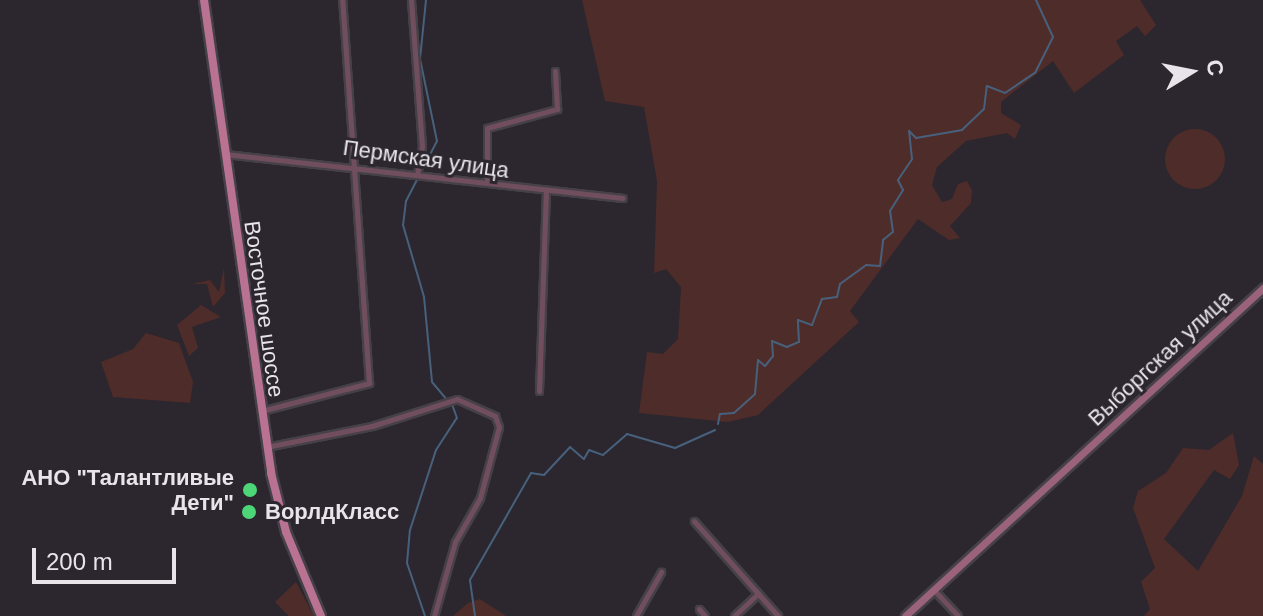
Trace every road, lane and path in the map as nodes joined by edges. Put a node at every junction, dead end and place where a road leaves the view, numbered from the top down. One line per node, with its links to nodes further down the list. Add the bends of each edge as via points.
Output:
1 (204, 0): 5 (main road, Восточное шоссе)
2 (342, 0): 6 (street)
3 (411, 0): 7 (street, via 422,146)
4 (555, 71): 8 (street, via 557,109 487,128)
5 (224, 154): 6 (street, Пермская улица); 13 (main road, Восточное шоссе)
6 (355, 165): 7 (street, Пермская улица); 13 (street, via 369,383 364,389)
7 (417, 174): 8 (street, Пермская улица)
8 (487, 183): 9 (street, Пермская улица)
9 (546, 192): 10 (street, Пермская улица); 12 (street)
10 (623, 198)
11 (1263, 288): 17 (street, Выборгская улица)
12 (539, 391)
13 (261, 411): 14 (main road, Восточное шоссе)
14 (266, 447): 20 (main road, Восточное шоссе, via 286,532); 21 (street, via 372,426 457,399 495,416 499,427)
15 (694, 521): 18 (street)
16 (661, 572): 22 (street)
17 (934, 590): 26 (street, Выборгская улица); 27 (street)
18 (758, 594): 24 (street); 25 (street)
19 (699, 609): 23 (street)
20 (321, 616)
21 (434, 616)
22 (636, 616)
23 (705, 616)
24 (734, 616)
25 (778, 616)
26 (905, 616)
27 (958, 616)

